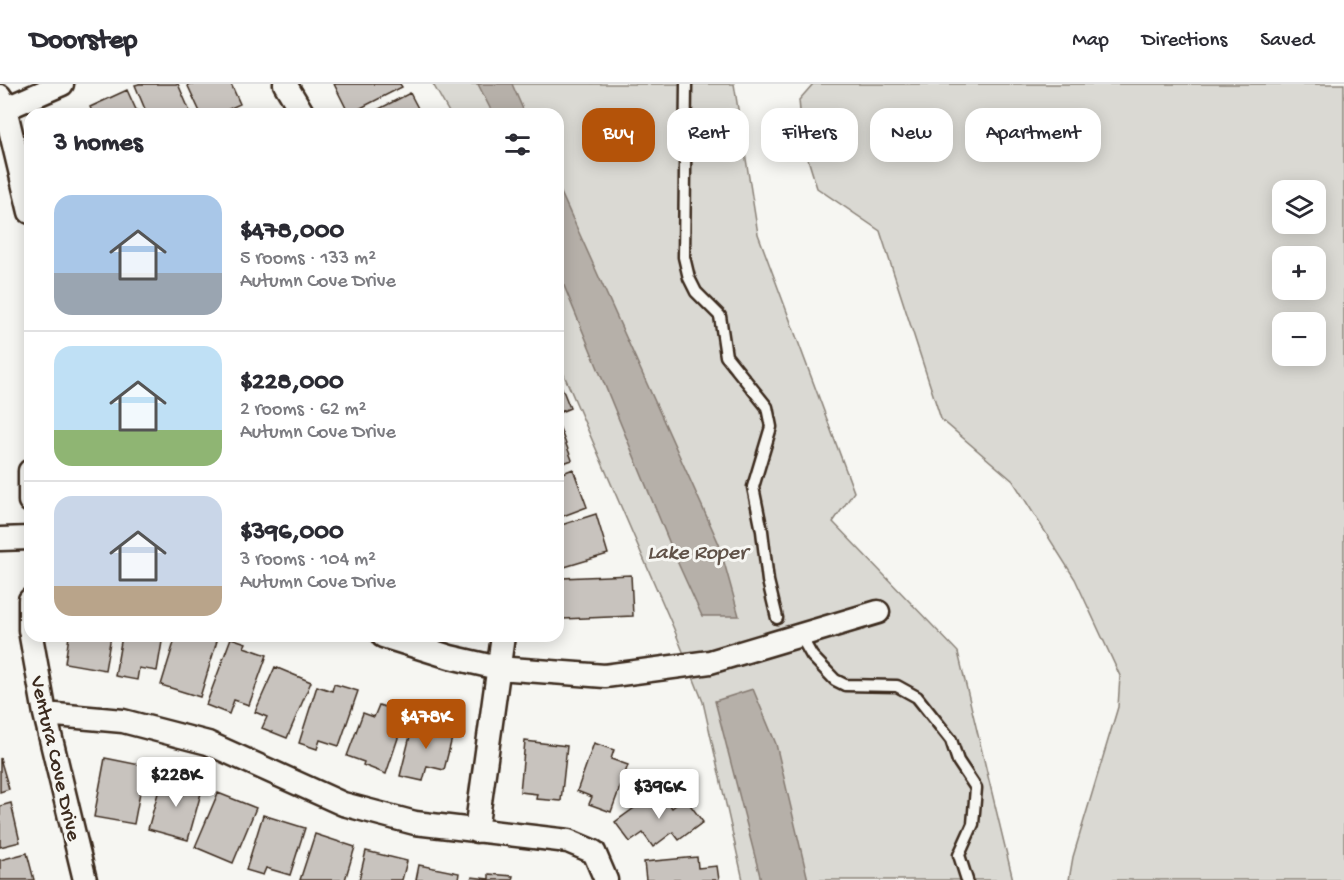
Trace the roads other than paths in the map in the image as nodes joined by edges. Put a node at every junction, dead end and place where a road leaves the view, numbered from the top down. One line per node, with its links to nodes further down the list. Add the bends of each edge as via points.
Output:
1 (62, 84): 4 (street)
2 (285, 84): 5 (street)
3 (686, 84): 10 (lane, via 684,257 696,292 720,316 726,356 767,406 771,427 753,487)
4 (2, 105): 6 (street)
5 (299, 108)
6 (24, 189)
7 (24, 538): 8 (street)
8 (0, 539)
9 (878, 612): 11 (street)
10 (777, 618)
11 (800, 635): 15 (street, via 710,662 605,676); 20 (lane, via 812,656 835,680 845,685 897,686 917,697 951,740 958,760 976,788 973,824 959,855)
12 (32, 642): 16 (street, Ventura Cove Drive)
13 (402, 642): 15 (street)
14 (502, 642): 15 (street)
15 (498, 668): 17 (street)
16 (45, 714): 17 (street, via 123,721 208,743 343,804 415,823); 18 (street, Ventura Cove Drive)
17 (477, 831): 19 (street, via 568,842 594,852)
18 (85, 880)
19 (606, 880)
20 (967, 880)

